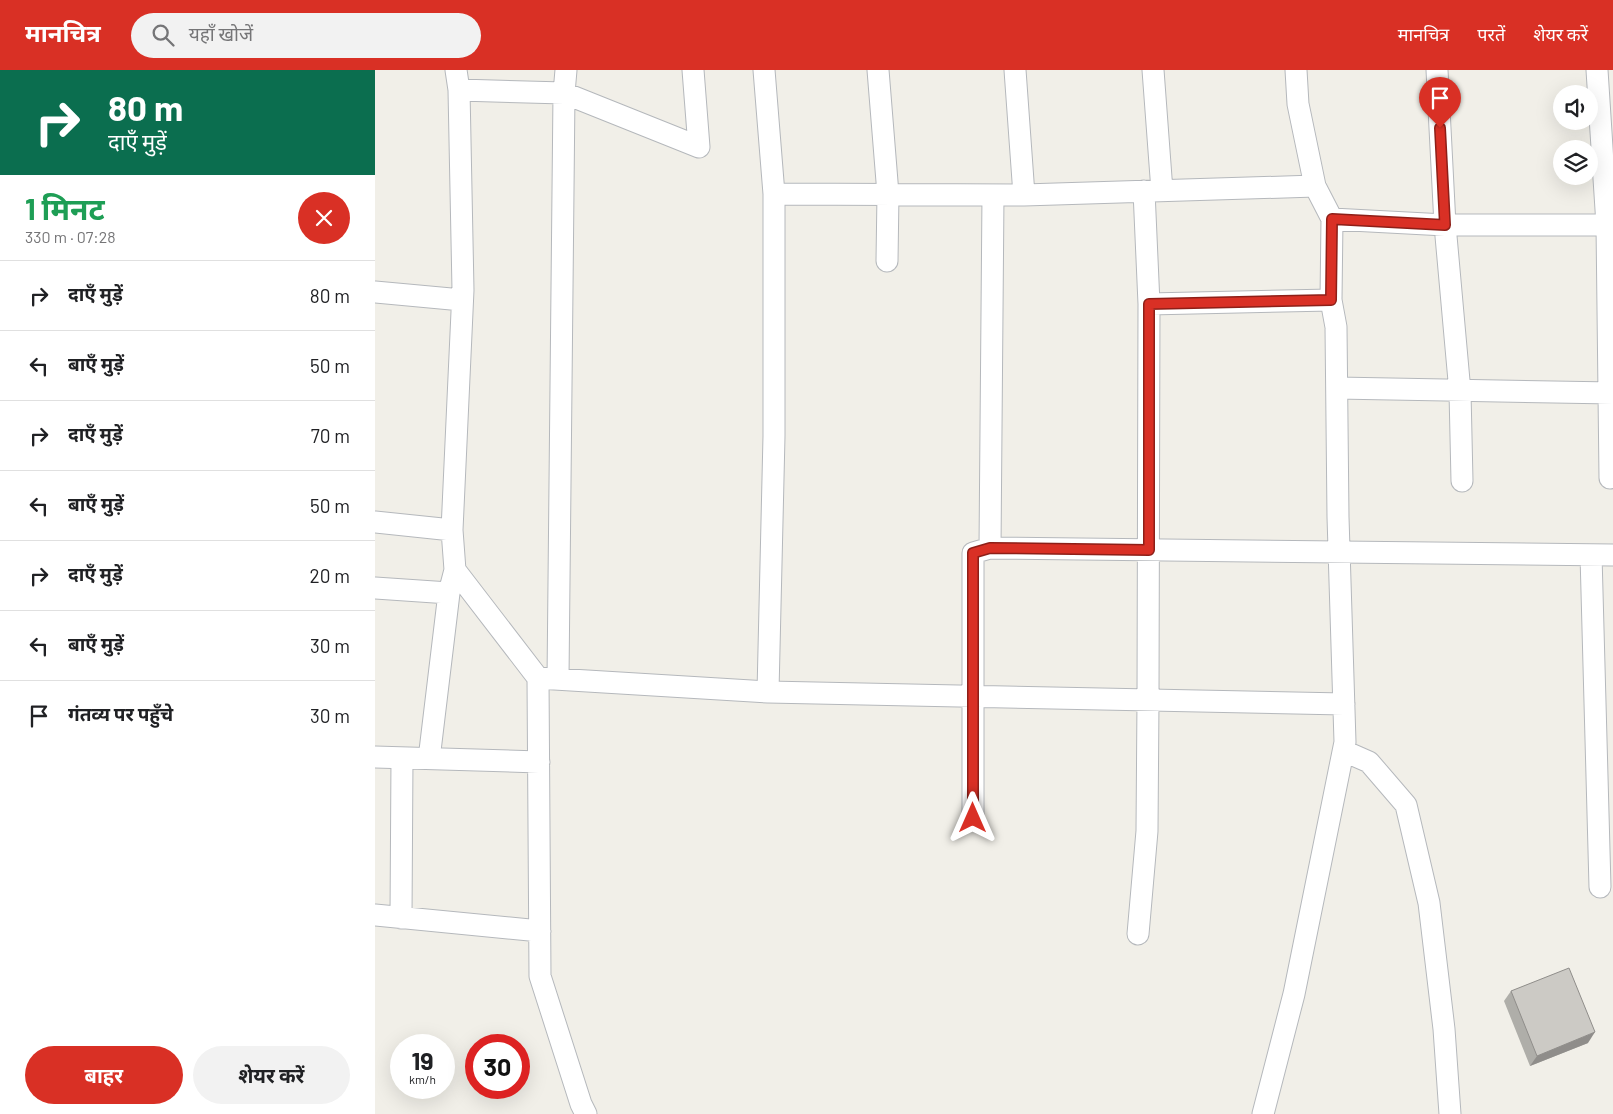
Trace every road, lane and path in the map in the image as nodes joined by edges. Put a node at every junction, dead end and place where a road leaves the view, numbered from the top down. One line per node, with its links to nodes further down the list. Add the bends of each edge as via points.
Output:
1 (566, 70): 11 (street)
2 (693, 70): 11 (street, via 699,147)
3 (764, 70): 14 (street)
4 (877, 70): 15 (street)
5 (1015, 70): 17 (street)
6 (1153, 70): 13 (street)
7 (1296, 70): 12 (street, via 1298,104)
8 (1437, 70): 19 (street)
9 (1597, 70): 20 (street)
10 (458, 80): 11 (street); 23 (street)
11 (564, 93): 41 (street)
12 (1315, 186): 13 (street); 18 (street)
13 (1153, 191): 17 (street); 25 (street)
14 (774, 194): 15 (street); 42 (street, via 774,436)
15 (888, 194): 16 (street); 21 (street)
16 (993, 195): 17 (street); 33 (street)
17 (1023, 195)
18 (1332, 219): 19 (street); 24 (street)
19 (1445, 225): 20 (street); 27 (street)
20 (1610, 225): 28 (street)
21 (887, 262)
22 (375, 292): 23 (street)
23 (462, 300): 32 (street)
24 (1331, 300): 25 (street); 26 (street, via 1336,327)
25 (1149, 304): 34 (street)
26 (1337, 388): 27 (street); 35 (street)
27 (1460, 392): 28 (street); 30 (street)
28 (1611, 392): 29 (street)
29 (1610, 478)
30 (1462, 481)
31 (375, 522): 32 (street)
32 (452, 530): 38 (street)
33 (990, 548): 34 (street); 43 (street, via 973,553)
34 (1149, 550): 35 (street); 44 (street)
35 (1340, 552): 36 (street); 45 (street)
36 (1591, 555): 37 (street); 52 (street)
37 (1613, 555)
38 (455, 570): 40 (street); 41 (street)
39 (375, 588): 40 (street)
40 (449, 593): 49 (street)
41 (548, 678): 42 (street); 50 (street)
42 (768, 692): 43 (street)
43 (974, 695): 44 (street); 51 (street)
44 (1148, 700): 45 (street); 56 (street, via 1147,832)
45 (1344, 704): 46 (street)
46 (1344, 751): 58 (street, via 1294,994); 59 (street, via 1369,762 1406,805 1429,902 1444,1029)
47 (375, 757): 48 (street)
48 (402, 758): 49 (street); 54 (street)
49 (429, 758): 50 (street)
50 (539, 762): 55 (street)
51 (973, 818)
52 (1600, 888)
53 (375, 916): 54 (street)
54 (401, 918): 55 (street)
55 (540, 931): 57 (street, via 540,976)
56 (1138, 934)
57 (587, 1114)
58 (1263, 1114)
59 (1449, 1114)

